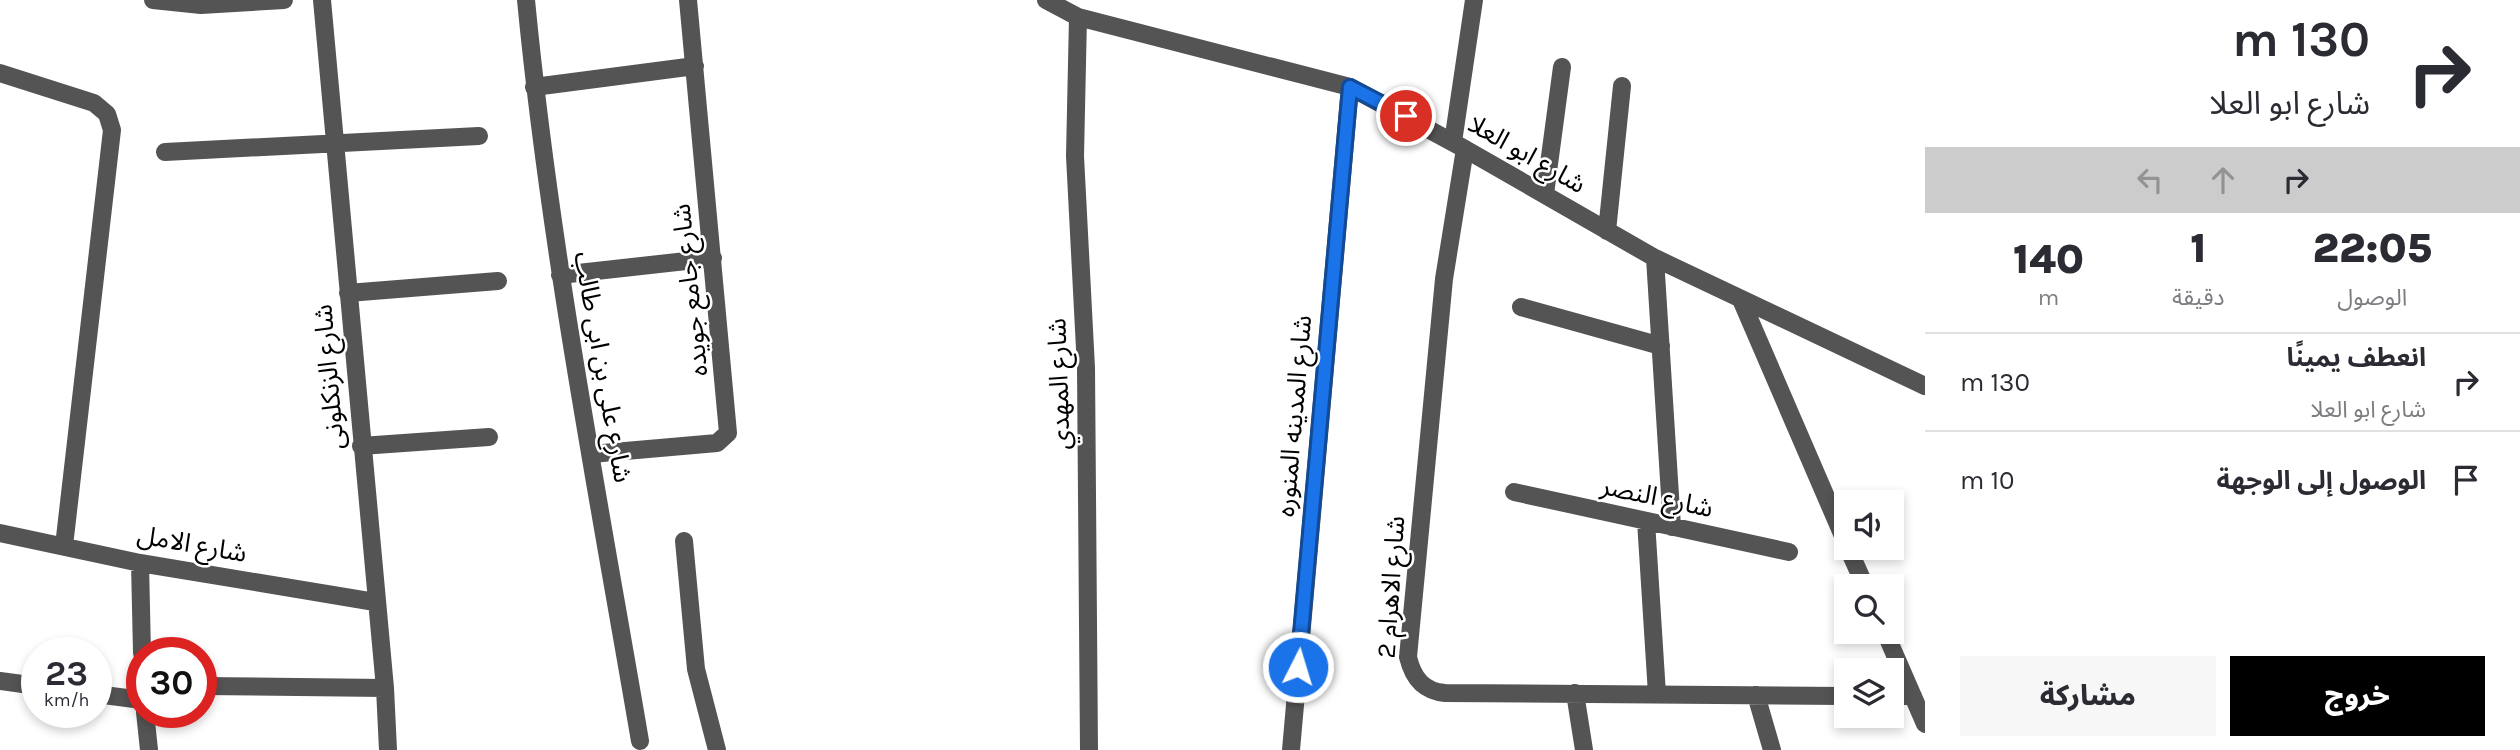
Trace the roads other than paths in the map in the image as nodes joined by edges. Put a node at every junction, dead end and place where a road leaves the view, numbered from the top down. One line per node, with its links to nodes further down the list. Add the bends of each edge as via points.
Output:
1 (153, 0): 2 (street, via 201,5)
2 (285, 0)
3 (322, 0): 16 (street, شارع الزنكلونى)
4 (526, 0): 13 (street, شارع على بن ابى طالب)
5 (688, 0): 9 (street, شارع جامع جويده)
6 (1046, 0): 8 (street, شارع ابو العلا)
7 (1474, 0): 17 (street, شارع الاهرام 2)
8 (1078, 16): 14 (street, شارع ابو العلا); 61 (street, شارع المهدي, via 1075,156 1086,368)
9 (695, 66): 13 (street); 21 (street, شارع جامع جويده)
10 (1562, 67): 19 (street)
11 (0, 73): 39 (street, via 94,103 107,114 112,130)
12 (1622, 86): 20 (street)
13 (534, 87): 23 (street, شارع على بن ابى طالب)
14 (1350, 87): 17 (street, شارع ابو العلا); 62 (street, شارع المدينه المنوره)
15 (479, 136): 16 (street)
16 (334, 144): 18 (street); 25 (street, شارع الزنكلونى)
17 (1459, 145): 19 (street, شارع ابو العلا); 49 (street, شارع الاهرام 2, via 1408,657 1412,672 1433,691)
18 (165, 152)
19 (1545, 194): 20 (street, شارع ابو العلا)
20 (1607, 231): 22 (street, شارع ابو العلا)
21 (713, 258): 23 (street); 32 (street, شارع جامع جويده, via 728,433 717,443)
22 (1655, 258): 26 (street, شارع ابو العلا); 28 (street)
23 (560, 275): 32 (street, شارع على بن ابى طالب)
24 (498, 281): 25 (street)
25 (348, 293): 31 (street, شارع الزنكلونى)
26 (1742, 302): 29 (street, شارع ابو العلا); 34 (street)
27 (1521, 307): 28 (street)
28 (1661, 346): 36 (street)
29 (1925, 386)
30 (489, 437): 31 (street)
31 (361, 446): 42 (street, شارع الزنكلونى)
32 (591, 454): 57 (street, شارع على بن ابى طالب)
33 (1514, 492): 35 (street, شارع النصر)
34 (1834, 515)
35 (1646, 521): 36 (street, شارع النصر); 50 (street)
36 (1672, 527): 40 (street, شارع النصر)
37 (0, 533): 39 (street, شارع الامل)
38 (684, 541): 60 (street, via 696,669)
39 (64, 546): 41 (street, شارع الامل)
40 (1789, 552)
41 (140, 563): 42 (street, شارع الامل); 43 (street)
42 (375, 602): 48 (street, شارع الزنكلونى)
43 (142, 637)
44 (1890, 644): 54 (street)
45 (0, 681): 46 (street)
46 (21, 684)
47 (217, 687): 48 (street)
48 (385, 688): 59 (street, شارع الزنكلونى)
49 (1575, 693): 50 (street, شارع الاهرام 2); 63 (street)
50 (1657, 694): 51 (street, شارع الاهرام 2)
51 (1756, 695): 52 (street, شارع الاهرام 2); 64 (street)
52 (1834, 696)
53 (1904, 696): 54 (street)
54 (1913, 696): 55 (street)
55 (1925, 724)
56 (147, 728): 58 (street)
57 (640, 741)
58 (149, 750)
59 (388, 750)
60 (717, 750)
61 (1089, 750)
62 (1291, 750)
63 (1584, 750)
64 (1772, 750)

